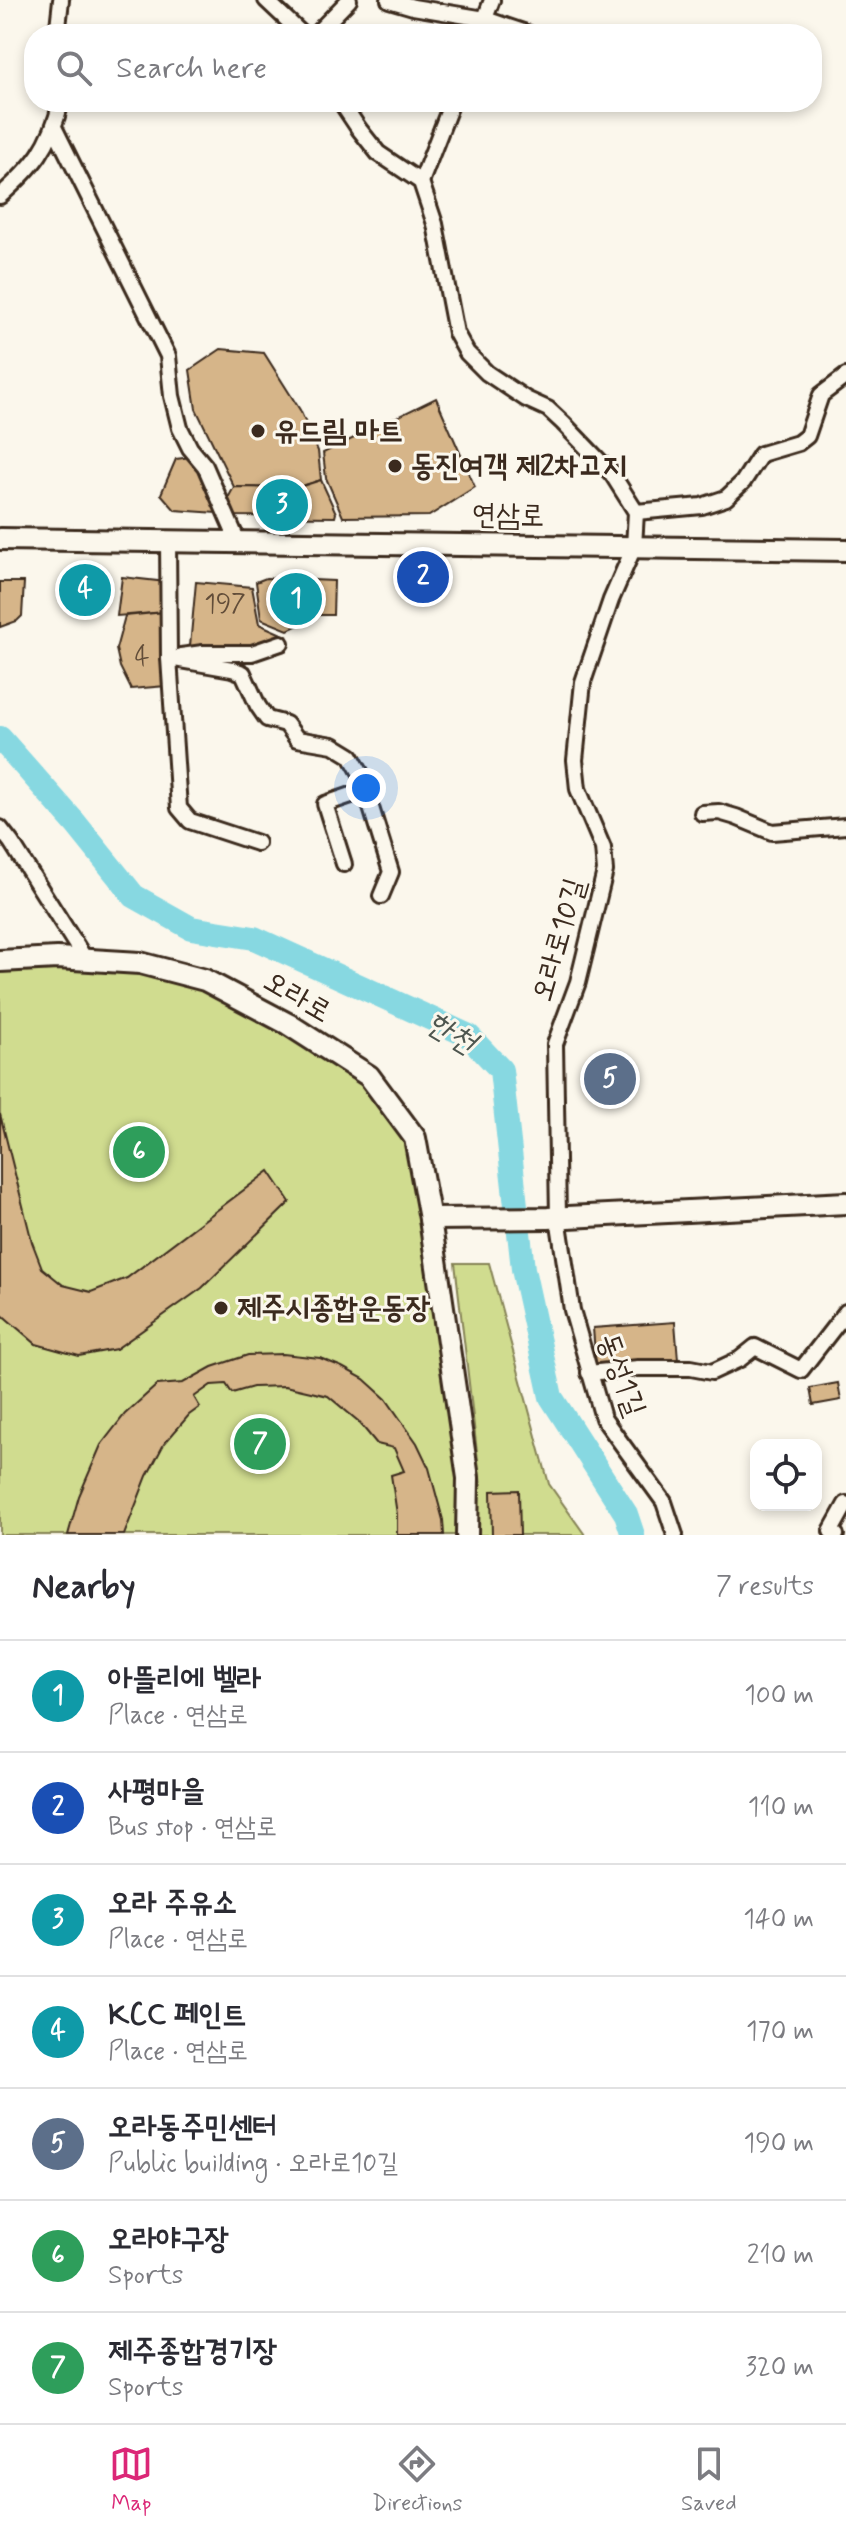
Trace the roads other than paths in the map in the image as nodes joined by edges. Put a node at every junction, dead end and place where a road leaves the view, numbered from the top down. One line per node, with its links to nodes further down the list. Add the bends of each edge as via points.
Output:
1 (61, 0): 7 (street)
2 (266, 0): 8 (street)
3 (349, 0): 9 (street)
4 (389, 0): 6 (street)
5 (492, 0): 6 (street)
6 (485, 19): 10 (street); 11 (street)
7 (60, 24)
8 (291, 24)
9 (326, 24)
10 (483, 24)
11 (500, 24)
12 (59, 112): 15 (street)
13 (348, 112): 16 (street, via 378,153)
14 (448, 112): 16 (street)
15 (55, 129): 17 (street, via 21,178); 22 (street, via 168,356 180,428 205,466)
16 (421, 182): 19 (street, via 435,224 456,333 467,353 487,373 563,423 612,474)
17 (0, 196)
18 (846, 376): 19 (street, via 821,395 807,436 761,454 726,498 702,506)
19 (636, 512): 23 (street)
20 (0, 539): 21 (main road, 연삼로)
21 (168, 541): 22 (main road, 연삼로); 26 (street)
22 (238, 542): 23 (main road, 연삼로)
23 (634, 547): 24 (main road, 연삼로); 37 (street, 오라로10길, via 583,682 575,760 578,789 603,848 605,871 578,982 555,1044)
24 (846, 550)
25 (281, 643): 26 (street, via 252,653)
26 (169, 658): 27 (street, via 243,673 267,719 286,724 297,739 333,745 351,756); 31 (street, via 179,808 190,821)
27 (366, 790): 32 (street, via 325,804); 33 (street, via 391,872)
28 (702, 813): 29 (street, via 728,814 772,832)
29 (846, 826)
30 (0, 828): 34 (street)
31 (257, 843)
32 (344, 864)
33 (381, 896)
34 (85, 959): 35 (main road, 오라로); 38 (main road, 오라로, via 140,963 205,980 369,1076 415,1138)
35 (0, 961)
36 (846, 1203): 37 (main road)
37 (553, 1217): 38 (main road); 40 (street, 동성1길)
38 (430, 1219): 42 (main road, 오라로, via 468,1478)
39 (846, 1312): 40 (street, via 801,1370 755,1347 712,1372 638,1368)
40 (589, 1373): 43 (street, 동성1길, via 603,1418 664,1502)
41 (846, 1504): 44 (street, via 831,1531)
42 (467, 1535)
43 (675, 1535)
44 (836, 1535)

